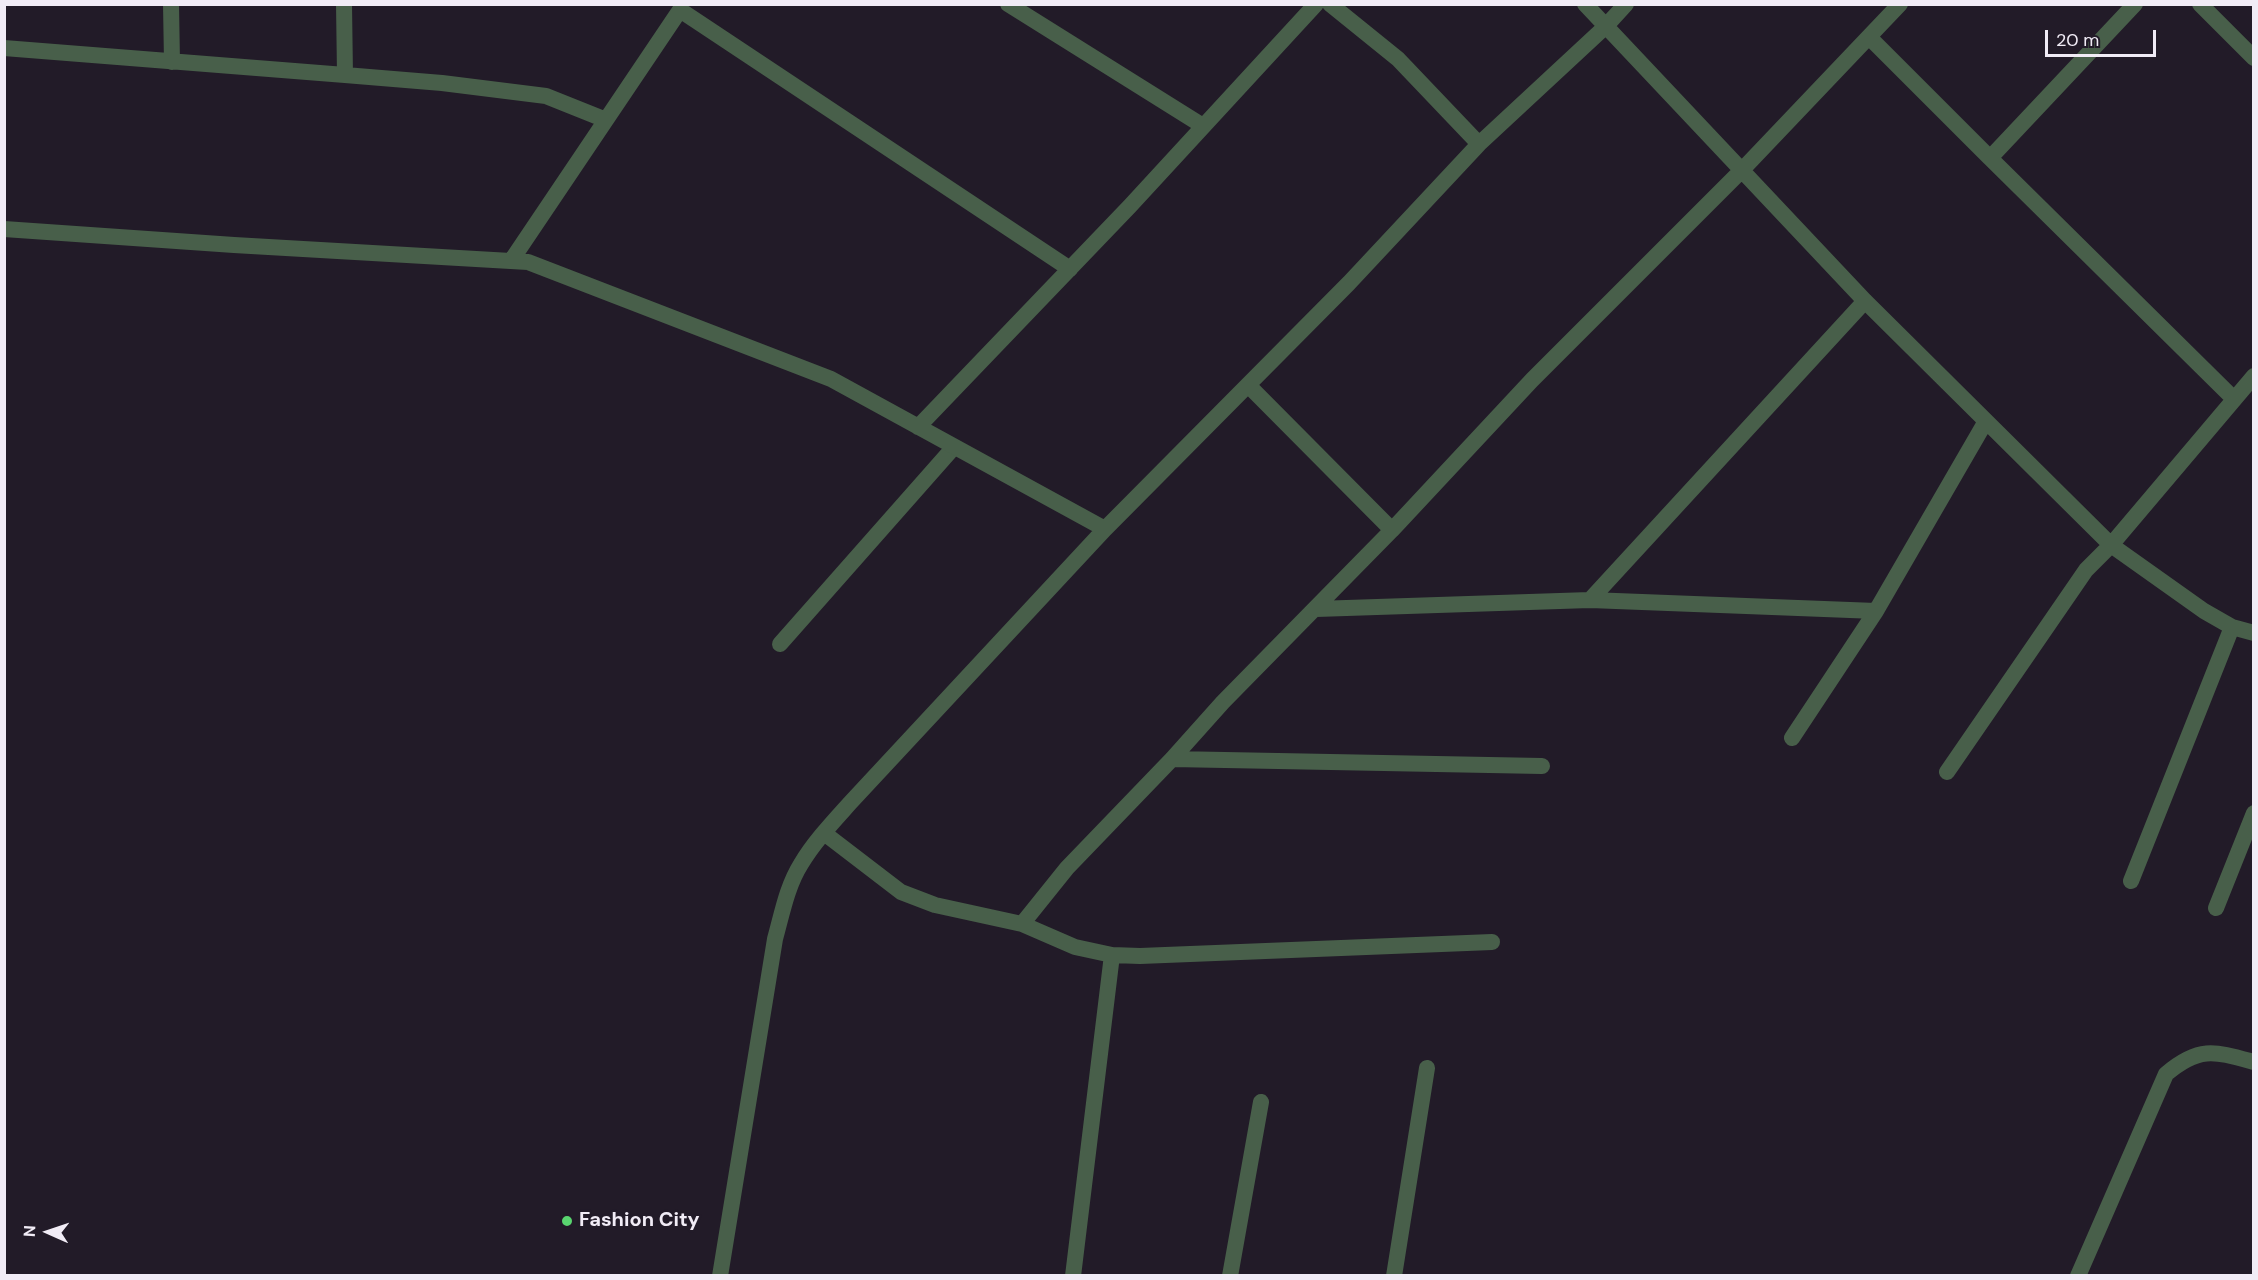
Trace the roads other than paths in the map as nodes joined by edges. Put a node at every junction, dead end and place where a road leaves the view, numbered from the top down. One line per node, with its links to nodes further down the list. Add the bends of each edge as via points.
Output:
1 (171, 4): 16 (street)
2 (344, 4): 17 (street)
3 (1008, 4): 19 (street)
4 (1316, 4): 19 (street)
5 (1330, 4): 20 (street, via 1398,59)
6 (1585, 4): 12 (street)
7 (1626, 4): 12 (street)
8 (1900, 4): 13 (street)
9 (2135, 4): 21 (street)
10 (2200, 4): 15 (street)
11 (678, 6): 18 (street); 25 (street)
12 (1605, 27): 20 (street); 22 (street)
13 (1869, 38): 21 (street); 22 (street)
14 (4, 48): 16 (street)
15 (2253, 58)
16 (172, 62): 17 (street)
17 (345, 75): 18 (street, via 546,96)
18 (606, 120): 24 (street)
19 (1203, 126): 25 (street)
20 (1479, 144): 28 (street)
21 (1990, 158): 29 (street)
22 (1742, 171): 26 (street); 34 (street, via 1532,380)
23 (4, 229): 24 (street)
24 (511, 261): 31 (street, via 528,262 831,379)
25 (1070, 269): 31 (street)
26 (1865, 301): 30 (street); 36 (street)
27 (2253, 376): 29 (street)
28 (1248, 385): 33 (street); 34 (street)
29 (2235, 399): 35 (street)
30 (1986, 421): 35 (street); 38 (street)
31 (918, 427): 32 (street)
32 (954, 447): 33 (street); 41 (street)
33 (1104, 529): 47 (street)
34 (1392, 530): 37 (street)
35 (2111, 545): 39 (street); 45 (street, via 2086,570)
36 (1590, 600): 37 (street); 38 (street)
37 (1316, 609): 43 (street)
38 (1876, 611): 42 (street)
39 (2232, 627): 40 (street); 48 (street)
40 (2253, 633)
41 (780, 644)
42 (1792, 738)
43 (1172, 759): 44 (street); 50 (street, via 1067,868)
44 (1542, 766)
45 (1947, 772)
46 (2253, 813): 49 (street)
47 (824, 833): 50 (street, via 901,892 935,905); 56 (street, via 800,865 775,939)
48 (2131, 881)
49 (2216, 908)
50 (1022, 924): 52 (street, via 1075,947)
51 (1492, 942): 52 (street)
52 (1112, 955): 57 (street)
53 (2253, 1062): 60 (street, via 2220,1053 2201,1054 2183,1059 2166,1074)
54 (1427, 1068): 59 (street)
55 (1261, 1102): 58 (street)
56 (720, 1275)
57 (1072, 1275)
58 (1230, 1275)
59 (1394, 1275)
60 (2078, 1275)

